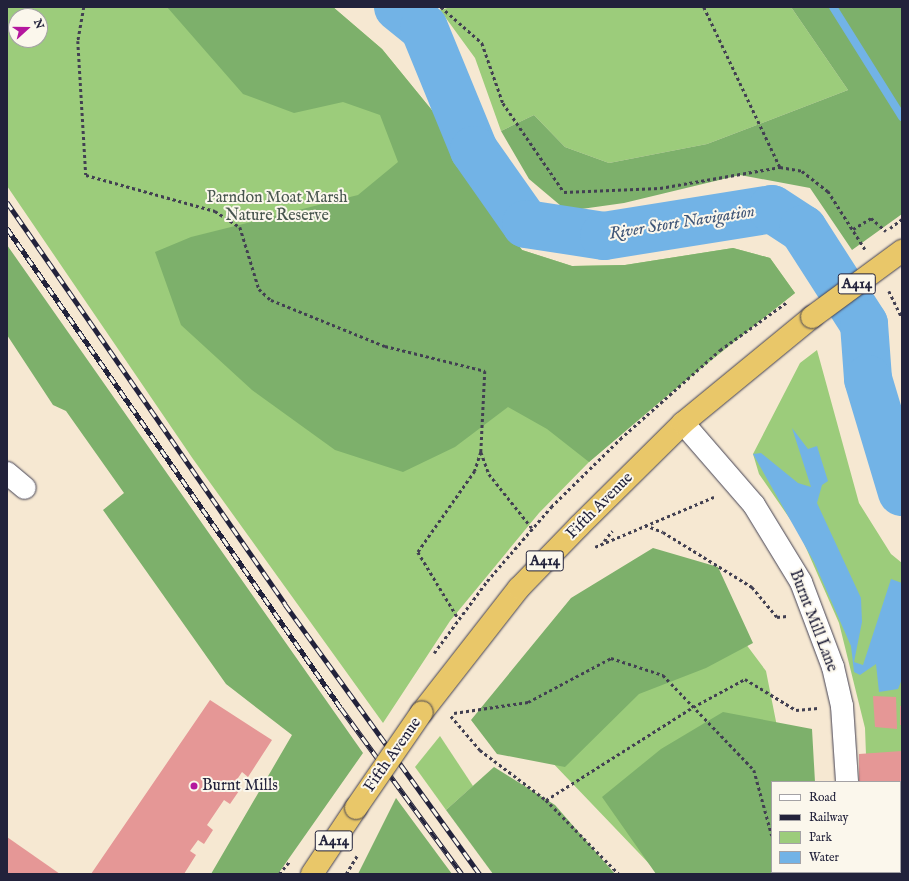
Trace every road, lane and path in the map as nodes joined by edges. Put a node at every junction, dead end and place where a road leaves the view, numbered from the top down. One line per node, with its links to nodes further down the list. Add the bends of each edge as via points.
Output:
1 (84, 7): 12 (path, via 78,41 86,175 215,211 240,228 259,289 271,300 386,346 485,371)
2 (441, 7): 4 (path, via 482,43 503,104 564,192 660,188)
3 (704, 7): 4 (path)
4 (780, 167): 5 (path, via 802,171 828,191)
5 (853, 229): 6 (path, via 870,218); 8 (path)
6 (886, 231)
7 (902, 251): 11 (highway, Fifth Avenue / A414, bridge, via 812,318)
8 (869, 256)
9 (885, 284): 10 (path)
10 (902, 318)
11 (683, 423): 14 (street, Burnt Mill Lane); 31 (highway, Fifth Avenue / A414, bridge, via 519,588 422,712)
12 (481, 452): 18 (path, via 489,474); 22 (path, via 475,471 418,552)
13 (7, 473): 15 (street)
14 (738, 484): 17 (path); 21 (street, Burnt Mill Lane, via 777,538)
15 (25, 488)
16 (617, 524): 19 (path)
17 (645, 525): 19 (path); 21 (path, via 663,532 752,587 777,617)
18 (532, 528)
19 (604, 542): 20 (path)
20 (588, 552)
21 (813, 613): 23 (street, Burnt Mill Lane)
22 (458, 618)
23 (842, 706): 24 (path, via 796,710 745,679); 28 (street, Burnt Mill Lane)
24 (693, 707): 26 (path, via 662,675 611,658 528,702); 29 (path); 30 (path, via 754,770)
25 (454, 708): 26 (path)
26 (449, 714): 27 (path); 29 (path, via 480,750)
27 (445, 720)
28 (848, 781)
29 (546, 800): 32 (path)
30 (771, 832)
31 (312, 874)
32 (619, 874)

